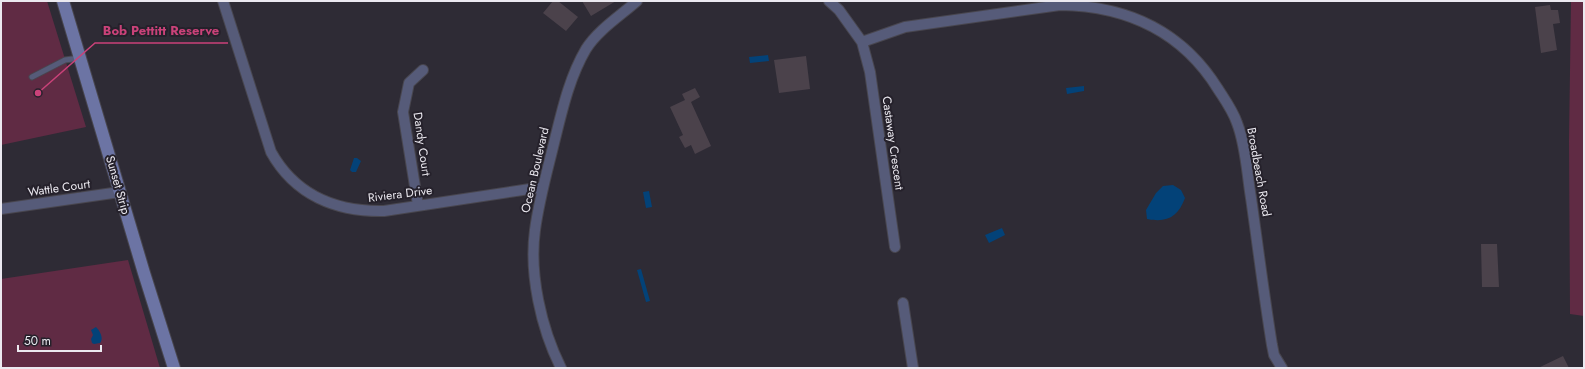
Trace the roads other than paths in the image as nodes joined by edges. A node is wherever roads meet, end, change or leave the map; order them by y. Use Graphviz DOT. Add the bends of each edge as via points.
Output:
graph roads {
  1 [pos="63,1"];
  2 [pos="223,1"];
  3 [pos="637,1"];
  4 [pos="829,1"];
  5 [pos="862,42"];
  6 [pos="81,57"];
  7 [pos="423,70"];
  8 [pos="32,77"];
  9 [pos="543,187"];
  10 [pos="120,192"];
  11 [pos="418,205"];
  12 [pos="1,209"];
  13 [pos="895,248"];
  14 [pos="903,303"];
  15 [pos="174,368"];
  16 [pos="561,368"];
  17 [pos="913,368"];
  18 [pos="1282,368"];
  1 -- 6 [label="street, Sunset Strip"];
  2 -- 11 [label="street, Riviera Drive" via="266,137 278,164 287,174 307,191 326,202 346,208 384,211"];
  3 -- 9 [label="street, Ocean Boulevard" via="593,39 579,62 567,92"];
  4 -- 5 [label="street"];
  5 -- 13 [label="street, Castaway Crescent" via="870,72"];
  5 -- 18 [label="street, Broadbeach Road" via="905,27 1060,5 1082,5 1126,14 1146,23 1184,48 1200,63 1213,81 1237,124 1246,164 1272,345"];
  6 -- 8 [label="lane" via="65,60"];
  6 -- 10 [label="street, Sunset Strip"];
  7 -- 11 [label="street, Dandy Court" via="409,83 403,112"];
  9 -- 11 [label="street, Riviera Drive"];
  9 -- 16 [label="street, Ocean Boulevard" via="535,230 535,275 549,343"];
  10 -- 12 [label="street, Wattle Court"];
  10 -- 15 [label="street, Sunset Strip"];
  14 -- 17 [label="street"];
}
